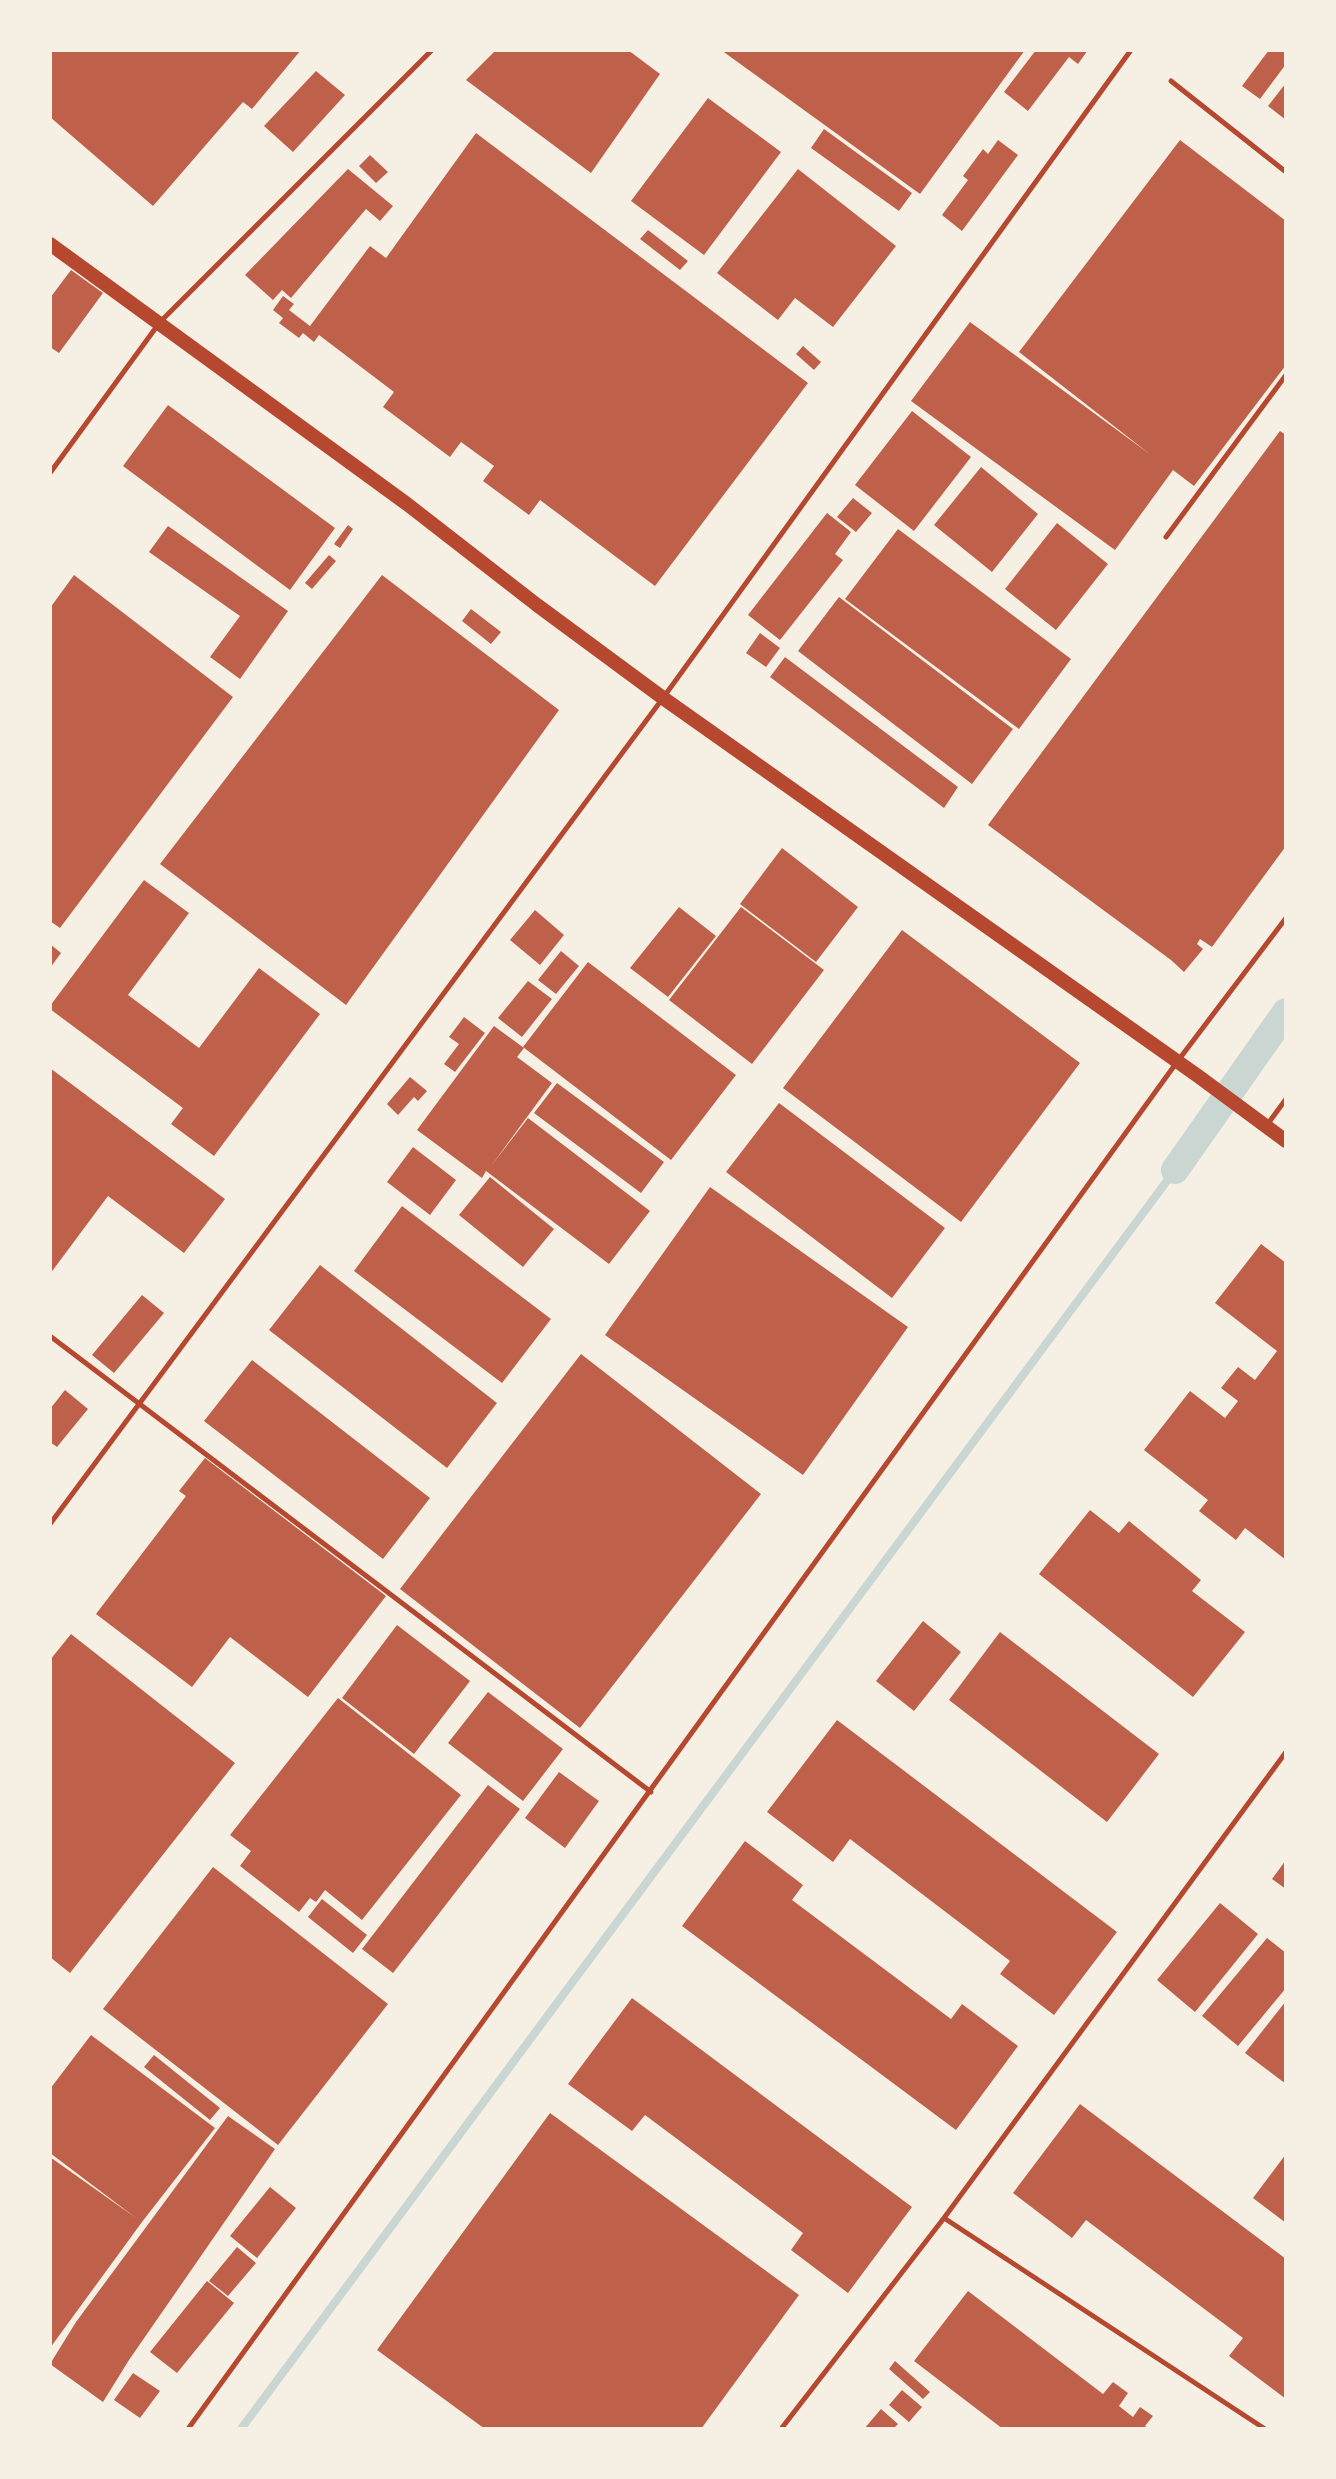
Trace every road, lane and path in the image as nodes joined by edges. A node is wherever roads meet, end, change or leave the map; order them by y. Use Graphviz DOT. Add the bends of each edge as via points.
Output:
graph roads {
  1 [pos="432,50"];
  2 [pos="1131,50"];
  3 [pos="1171,81"];
  4 [pos="1286,172"];
  5 [pos="50,244"];
  6 [pos="160,322"];
  7 [pos="1286,375"];
  8 [pos="50,473"];
  9 [pos="1166,537"];
  10 [pos="663,698"];
  11 [pos="1286,918"];
  12 [pos="1178,1062"];
  13 [pos="1286,1099"];
  14 [pos="1266,1126"];
  15 [pos="1286,1141"];
  16 [pos="50,1336"];
  17 [pos="138,1403"];
  18 [pos="50,1524"];
  19 [pos="1286,1752"];
  20 [pos="650,1792"];
  21 [pos="944,2218"];
  22 [pos="188,2429"];
  23 [pos="781,2429"];
  24 [pos="1265,2429"];
  1 -- 6 [label="lane"];
  2 -- 10 [label="lane"];
  3 -- 4 [label="lane"];
  5 -- 6 [label="street"];
  6 -- 8 [label="lane"];
  6 -- 10 [label="street"];
  7 -- 9 [label="lane"];
  10 -- 12 [label="street"];
  10 -- 17 [label="lane"];
  11 -- 12 [label="lane"];
  12 -- 14 [label="street"];
  12 -- 20 [label="lane"];
  13 -- 14 [label="lane"];
  14 -- 15 [label="street"];
  16 -- 17 [label="lane"];
  17 -- 18 [label="lane"];
  17 -- 20 [label="lane"];
  19 -- 21 [label="lane"];
  20 -- 22 [label="lane"];
  21 -- 23 [label="lane"];
  21 -- 24 [label="lane"];
}
